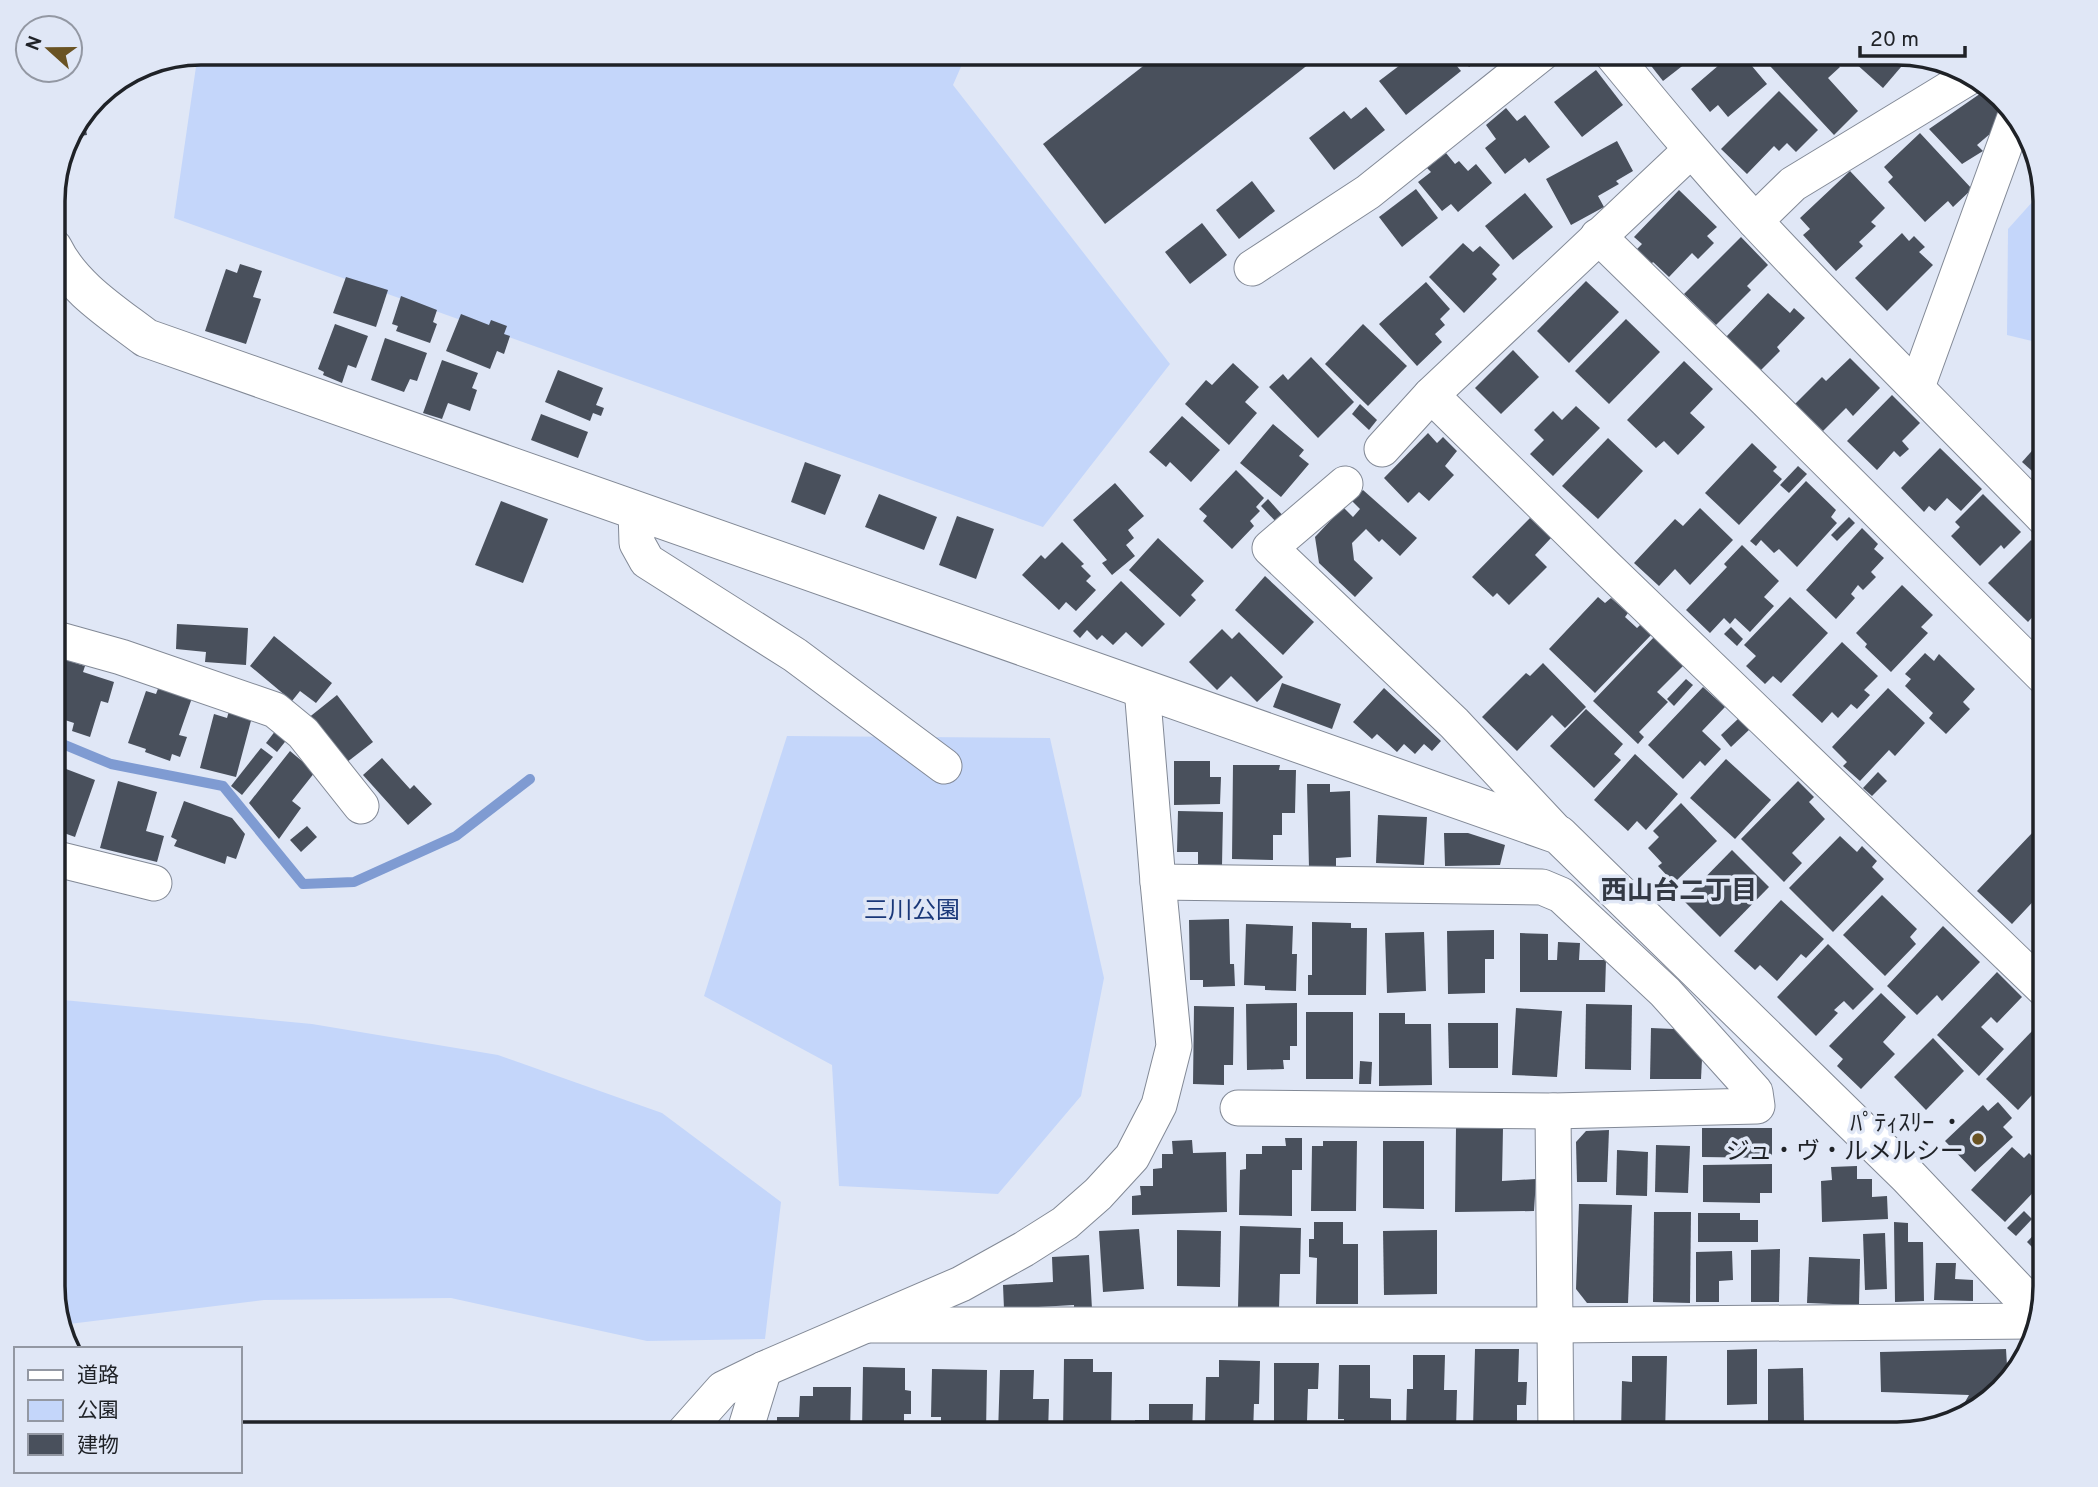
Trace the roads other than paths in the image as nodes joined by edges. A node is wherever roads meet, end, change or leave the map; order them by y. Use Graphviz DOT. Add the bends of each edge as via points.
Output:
graph roads {
  1 [pos="1526,65"];
  2 [pos="1622,65"];
  3 [pos="1961,81"];
  4 [pos="2011,127"];
  5 [pos="1691,150"];
  6 [pos="1755,221"];
  7 [pos="1598,236"];
  8 [pos="1252,268"];
  9 [pos="65,269"];
  10 [pos="1917,387"];
  11 [pos="1431,395"];
  12 [pos="1382,449"];
  13 [pos="1345,484"];
  14 [pos="2033,506"];
  15 [pos="636,511"];
  16 [pos="65,641"];
  17 [pos="2033,665"];
  18 [pos="1142,688"];
  19 [pos="944,766"];
  20 [pos="361,806"];
  21 [pos="1559,835"];
  22 [pos="65,861"];
  23 [pos="154,883"];
  24 [pos="1158,883"];
  25 [pos="2033,978"];
  26 [pos="1238,1108"];
  27 [pos="1553,1111"];
  28 [pos="2032,1306"];
  29 [pos="2029,1321"];
  30 [pos="868,1325"];
  31 [pos="1555,1325"];
  32 [pos="764,1369"];
  33 [pos="694,1422"];
  34 [pos="748,1422"];
  35 [pos="1556,1422"];
  1 -- 8 [label="street" via="1368,192"];
  2 -- 5 [label="street"];
  3 -- 6 [label="street" via="1793,184"];
  4 -- 10 [label="street"];
  5 -- 6 [label="street"];
  5 -- 7 [label="street"];
  6 -- 10 [label="street"];
  7 -- 11 [label="street"];
  7 -- 17 [label="street"];
  9 -- 15 [label="street" via="146,338"];
  10 -- 14 [label="street"];
  11 -- 12 [label="street"];
  11 -- 25 [label="street"];
  13 -- 21 [label="street" via="1270,548 1454,723"];
  15 -- 18 [label="street"];
  15 -- 19 [label="street" via="637,543 647,561 795,655"];
  16 -- 20 [label="street" via="275,710 303,733"];
  18 -- 21 [label="street"];
  18 -- 24 [label="street"];
  21 -- 28 [label="street" via="1908,1176"];
  22 -- 23 [label="street"];
  24 -- 27 [label="street" via="1542,887 1561,895 1665,992 1755,1092 1757,1106"];
  24 -- 30 [label="street" via="1174,1046 1159,1105 1132,1157 1098,1194 1045,1236 961,1284"];
  26 -- 27 [label="street"];
  27 -- 31 [label="street"];
  29 -- 31 [label="street"];
  30 -- 31 [label="street"];
  30 -- 32 [label="street"];
  31 -- 35 [label="street"];
  32 -- 33 [label="street" via="723,1389"];
  32 -- 34 [label="street"];
}
